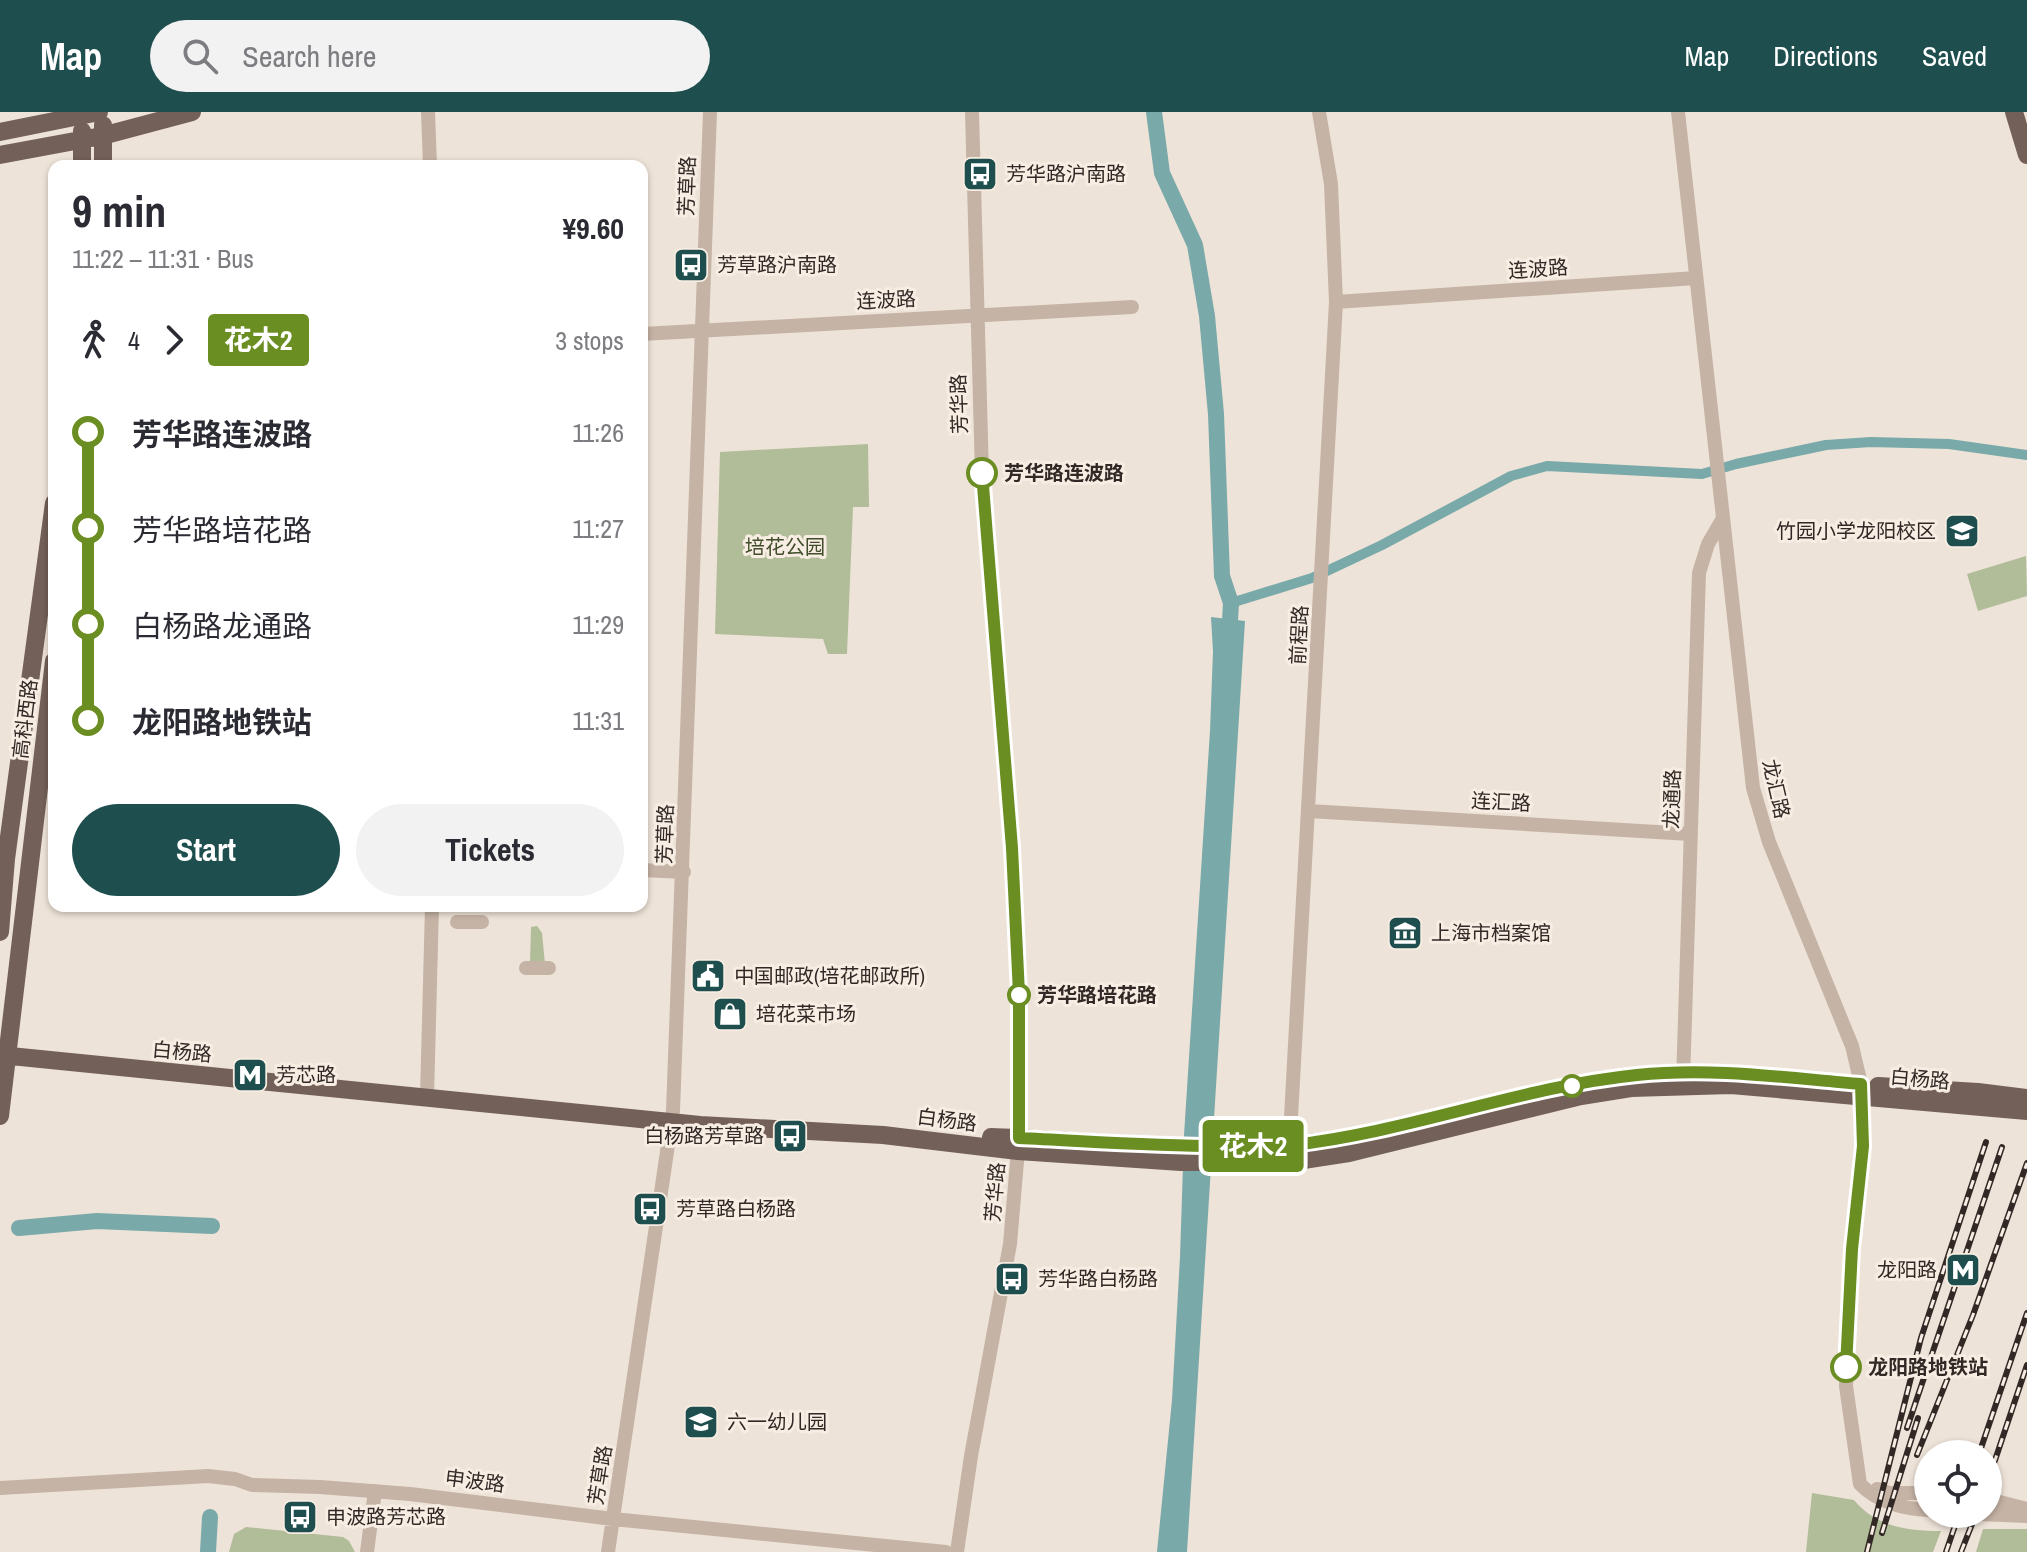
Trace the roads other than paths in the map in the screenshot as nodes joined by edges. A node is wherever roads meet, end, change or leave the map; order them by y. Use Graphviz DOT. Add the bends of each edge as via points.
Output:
graph roads {
  1 [pos="192,112"];
  2 [pos="428,112"];
  3 [pos="710,112"];
  4 [pos="972,112"];
  5 [pos="1319,112"];
  6 [pos="1678,112"];
  7 [pos="2014,112"];
  8 [pos="92,113"];
  9 [pos="0,132"];
  10 [pos="102,136"];
  11 [pos="82,140"];
  12 [pos="0,155"];
  13 [pos="2027,155"];
  14 [pos="82,160"];
  15 [pos="103,160"];
  16 [pos="430,160"];
  17 [pos="1696,278"];
  18 [pos="1336,302"];
  19 [pos="1132,307"];
  20 [pos="976,315"];
  21 [pos="700,331"];
  22 [pos="648,334"];
  23 [pos="1722,520"];
  24 [pos="48,548"];
  25 [pos="48,712"];
  26 [pos="1309,811"];
  27 [pos="1690,834"];
  28 [pos="648,870"];
  29 [pos="684,872"];
  30 [pos="432,912"];
  31 [pos="457,922"];
  32 [pos="482,922"];
  33 [pos="0,932"];
  34 [pos="526,968"];
  35 [pos="549,968"];
  36 [pos="3,1051"];
  37 [pos="1683,1078"];
  38 [pos="1862,1090"];
  39 [pos="427,1092"];
  40 [pos="2027,1098"];
  41 [pos="2027,1111"];
  42 [pos="0,1116"];
  43 [pos="672,1117"];
  44 [pos="1019,1144"];
  45 [pos="1289,1153"];
  46 [pos="1857,1460"];
  47 [pos="0,1488"];
  48 [pos="375,1491"];
  49 [pos="1914,1493"];
  50 [pos="2002,1503"];
  51 [pos="1914,1509"];
  52 [pos="2027,1509"];
  53 [pos="2002,1515"];
  54 [pos="2027,1516"];
  55 [pos="613,1519"];
  56 [pos="367,1552"];
  57 [pos="608,1552"];
  58 [pos="946,1552"];
  59 [pos="957,1552"];
  1 -- 10 [label="main road"];
  2 -- 16 [label="street"];
  3 -- 21 [label="street, 芳草路"];
  4 -- 20 [label="street, 芳华路"];
  5 -- 18 [label="street, 前程路" via="1331,184"];
  6 -- 17 [label="street, 龙汇路"];
  7 -- 13 [label="main road"];
  8 -- 9 [label="main road"];
  8 -- 10 [label="main road"];
  8 -- 11 [label="main road"];
  10 -- 11 [label="main road"];
  10 -- 15 [label="main road"];
  11 -- 12 [label="main road"];
  11 -- 14 [label="main road"];
  17 -- 18 [label="street, 连波路"];
  17 -- 23 [label="street, 龙汇路"];
  18 -- 26 [label="street, 前程路"];
  19 -- 20 [label="street, 连波路"];
  20 -- 21 [label="street, 连波路"];
  20 -- 44 [label="street, 芳华路" via="982,474 1015,887"];
  21 -- 22 [label="street, 连波路"];
  21 -- 29 [label="street, 芳草路"];
  23 -- 27 [label="street, 龙通路" via="1699,573"];
  23 -- 38 [label="street, 龙汇路" via="1756,803 1852,1046"];
  24 -- 33 [label="main road, 高科西路"];
  25 -- 36 [label="main road, 高科西路"];
  26 -- 27 [label="street, 连汇路"];
  26 -- 45 [label="street, 前程路"];
  27 -- 37 [label="street, 龙通路"];
  28 -- 29 [label="street"];
  29 -- 43 [label="street, 芳草路"];
  30 -- 39 [label="street"];
  31 -- 32 [label="street"];
  34 -- 35 [label="street"];
  36 -- 39 [label="main road, 白杨路"];
  36 -- 42 [label="main road, 高科西路"];
  37 -- 38 [label="main road, 白杨路"];
  37 -- 45 [label="main road, 白杨路" via="1581,1096 1397,1143"];
  38 -- 40 [label="main road, 白杨路"];
  38 -- 41 [label="main road, 白杨路"];
  38 -- 46 [label="street, 龙汇路" via="1863,1146 1846,1386"];
  39 -- 43 [label="main road, 白杨路"];
  43 -- 44 [label="main road, 白杨路"];
  43 -- 55 [label="street, 芳草路"];
  44 -- 45 [label="main road, 白杨路" via="1181,1154"];
  44 -- 59 [label="street, 芳华路" via="1010,1244"];
  46 -- 49 [label="street" via="1874,1487"];
  46 -- 51 [label="street, 龙汇路" via="1860,1484 1870,1495"];
  47 -- 48 [label="street, 申波路" via="199,1475 252,1485"];
  48 -- 55 [label="street, 申波路"];
  48 -- 56 [label="street"];
  50 -- 52 [label="street"];
  53 -- 54 [label="street"];
  55 -- 57 [label="street, 芳草路"];
  55 -- 58 [label="street, 申波路"];
}
